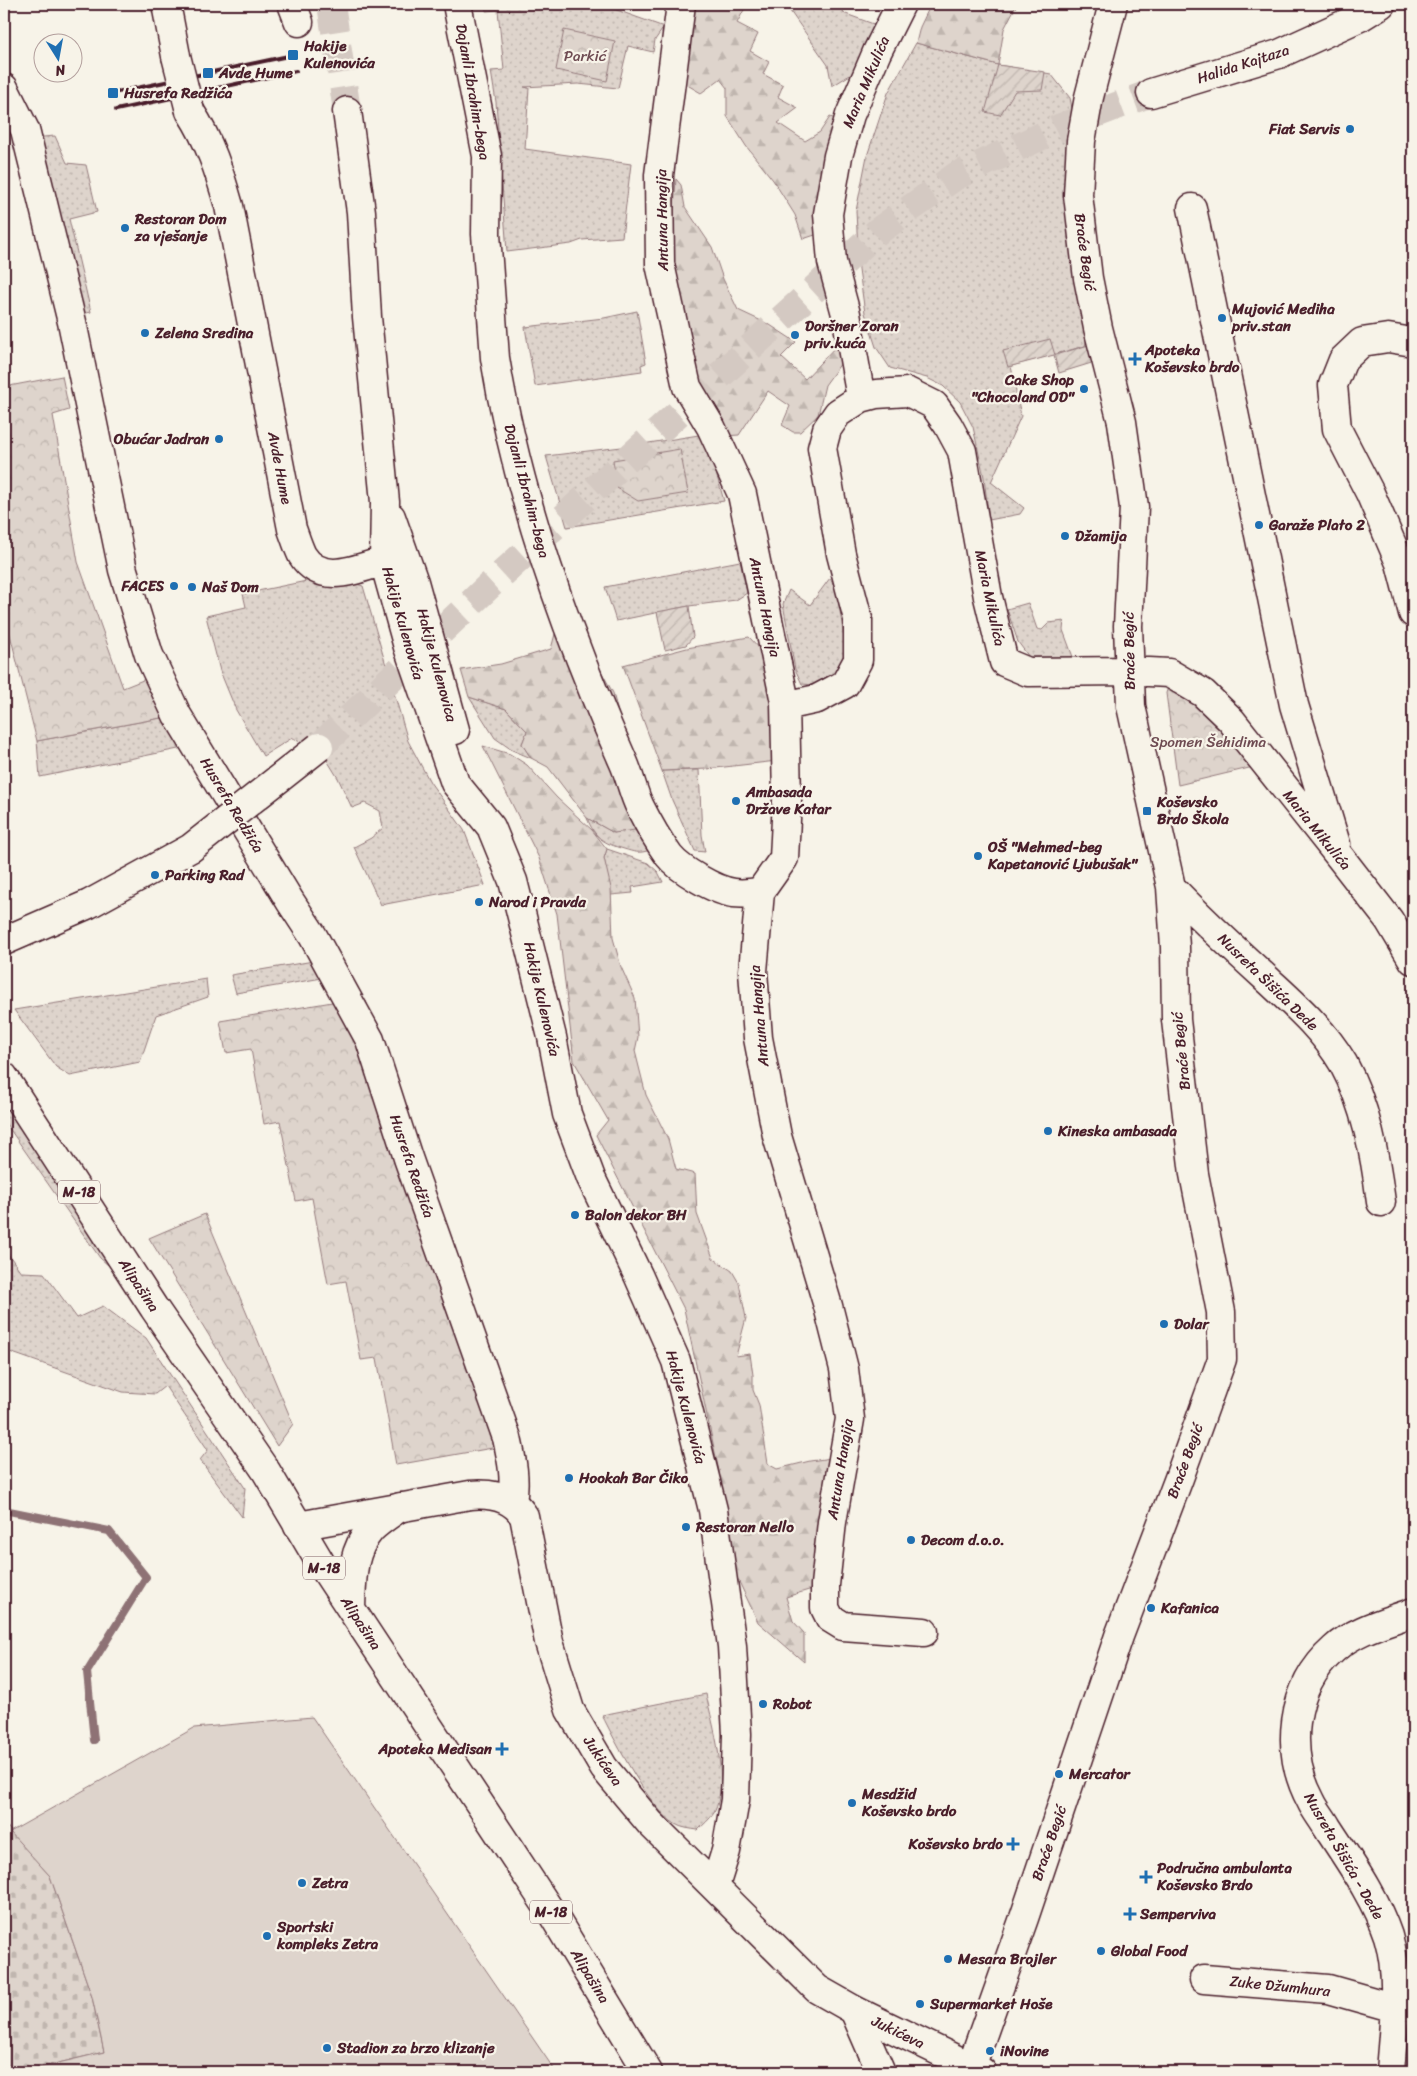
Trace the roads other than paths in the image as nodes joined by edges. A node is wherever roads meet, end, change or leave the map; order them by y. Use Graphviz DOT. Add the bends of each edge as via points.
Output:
graph roads {
  1 [pos="166,4"];
  2 [pos="457,4"];
  3 [pos="681,4"];
  4 [pos="901,4"];
  5 [pos="1113,4"];
  6 [pos="1369,8"];
  7 [pos="4,88"];
  8 [pos="1151,93"];
  9 [pos="347,111"];
  10 [pos="1192,208"];
  11 [pos="1413,342"];
  12 [pos="861,398"];
  13 [pos="386,502"];
  14 [pos="384,561"];
  15 [pos="1413,613"];
  16 [pos="1129,671"];
  17 [pos="785,702"];
  18 [pos="319,747"];
  19 [pos="491,827"];
  20 [pos="1340,857"];
  21 [pos="1171,887"];
  22 [pos="760,892"];
  23 [pos="4,941"];
  24 [pos="1413,958"];
  25 [pos="4,1077"];
  26 [pos="1381,1202"];
  27 [pos="512,1502"];
  28 [pos="400,1507"];
  29 [pos="298,1526"];
  30 [pos="351,1608"];
  31 [pos="1413,1612"];
  32 [pos="924,1632"];
  33 [pos="715,1886"];
  34 [pos="1204,1979"];
  35 [pos="1404,2007"];
  36 [pos="854,2010"];
  37 [pos="976,2070"];
  38 [pos="648,2072"];
  39 [pos="881,2072"];
  40 [pos="1390,2072"];
  1 -- 14 [label="street, Avde Hume, bridge" via="190,111 208,141 229,206 292,529 302,554 313,568 331,574"];
  2 -- 22 [label="street, Dajanli Ibrahim-bega" via="487,156 486,234 498,377 516,461 549,570 592,690 631,777 639,806 670,857 706,884 734,893"];
  3 -- 17 [label="street, Antuna Hangija" via="659,176 660,264 687,388 711,427 742,494"];
  4 -- 12 [label="street, Maria Mikulića" via="850,115 838,156 828,214 832,262 846,314"];
  5 -- 16 [label="street, Braće Begić" via="1088,97 1078,195 1088,278 1122,422 1134,507 1129,580"];
  6 -- 8 [label="street, Halida Kajtaza" via="1279,54"];
  7 -- 27 [label="street, Husrefa Redžića" via="25,130 72,322 114,528 149,655 177,715 313,936 370,1040 507,1438 514,1466"];
  9 -- 13 [label="street, Hakije Kulenovića" via="361,212"];
  10 -- 20 [label="street" via="1294,705"];
  11 -- 15 [label="street" via="1388,338 1362,342 1343,360 1333,385 1338,429 1400,563"];
  12 -- 16 [label="street, Maria Mikulića" via="908,392 934,406 948,425 962,451 988,597 1004,662 1028,672"];
  12 -- 17 [label="street, Maria Mikulića" via="838,413 827,429 822,448 841,554 858,618 858,660 844,684 817,699 794,704"];
  13 -- 14 [label="street, Hakije Kulenovića"];
  13 -- 19 [label="street, Hakije Kulenovica" via="414,582 455,731"];
  14 -- 19 [label="street, Hakije Kulenovića" via="408,647 455,783"];
  16 -- 20 [label="street, Maria Mikulića" via="1168,673 1203,693 1231,720"];
  16 -- 21 [label="street, Braće Begić" via="1131,706"];
  17 -- 22 [label="street, Antuna Hangija" via="787,800 784,858"];
  18 -- 23 [label="street, bridge" via="190,848 89,904"];
  19 -- 33 [label="street, Hakije Kulenovića" via="513,881 552,1038 567,1114 591,1178 676,1361 713,1510 732,1646 738,1734 735,1800 726,1851"];
  20 -- 24 [label="street, Maria Mikulića" via="1389,920"];
  21 -- 26 [label="street, Nusreta Šišića Dede" via="1314,1023 1342,1063 1358,1097 1377,1168"];
  21 -- 37 [label="street, Braće Begić" via="1176,1020 1194,1174 1221,1312 1222,1359 1119,1636"];
  22 -- 32 [label="street, Antuna Hangija" via="753,971 758,1038 777,1136 844,1369 850,1419 832,1522 825,1608 830,1618 844,1626"];
  25 -- 29 [label="street, Alipašina / M-18" via="154,1308 266,1471"];
  27 -- 28 [label="street" via="485,1494"];
  27 -- 33 [label="street, Jukićeva" via="524,1516 528,1528 549,1642 570,1710 604,1768 650,1823"];
  28 -- 29 [label="street"];
  28 -- 30 [label="street" via="371,1529 359,1548 352,1570"];
  29 -- 30 [label="street, Alipašina / M-18"];
  30 -- 38 [label="street, Alipašina / M-18" via="552,1914"];
  31 -- 35 [label="street, Nusreta Šišića - Dede" via="1359,1632 1335,1648 1321,1663 1309,1678 1300,1701 1294,1746 1310,1801 1376,1907 1388,1938 1394,1975"];
  33 -- 36 [label="street, Jukićeva" via="817,1989"];
  34 -- 35 [label="street, Zuke Džumhura" via="1328,1989"];
  35 -- 40 [label="street, Nusreta Šišića - Dede"];
  36 -- 37 [label="street, Jukićeva"];
  36 -- 39 [label="street"];
}
